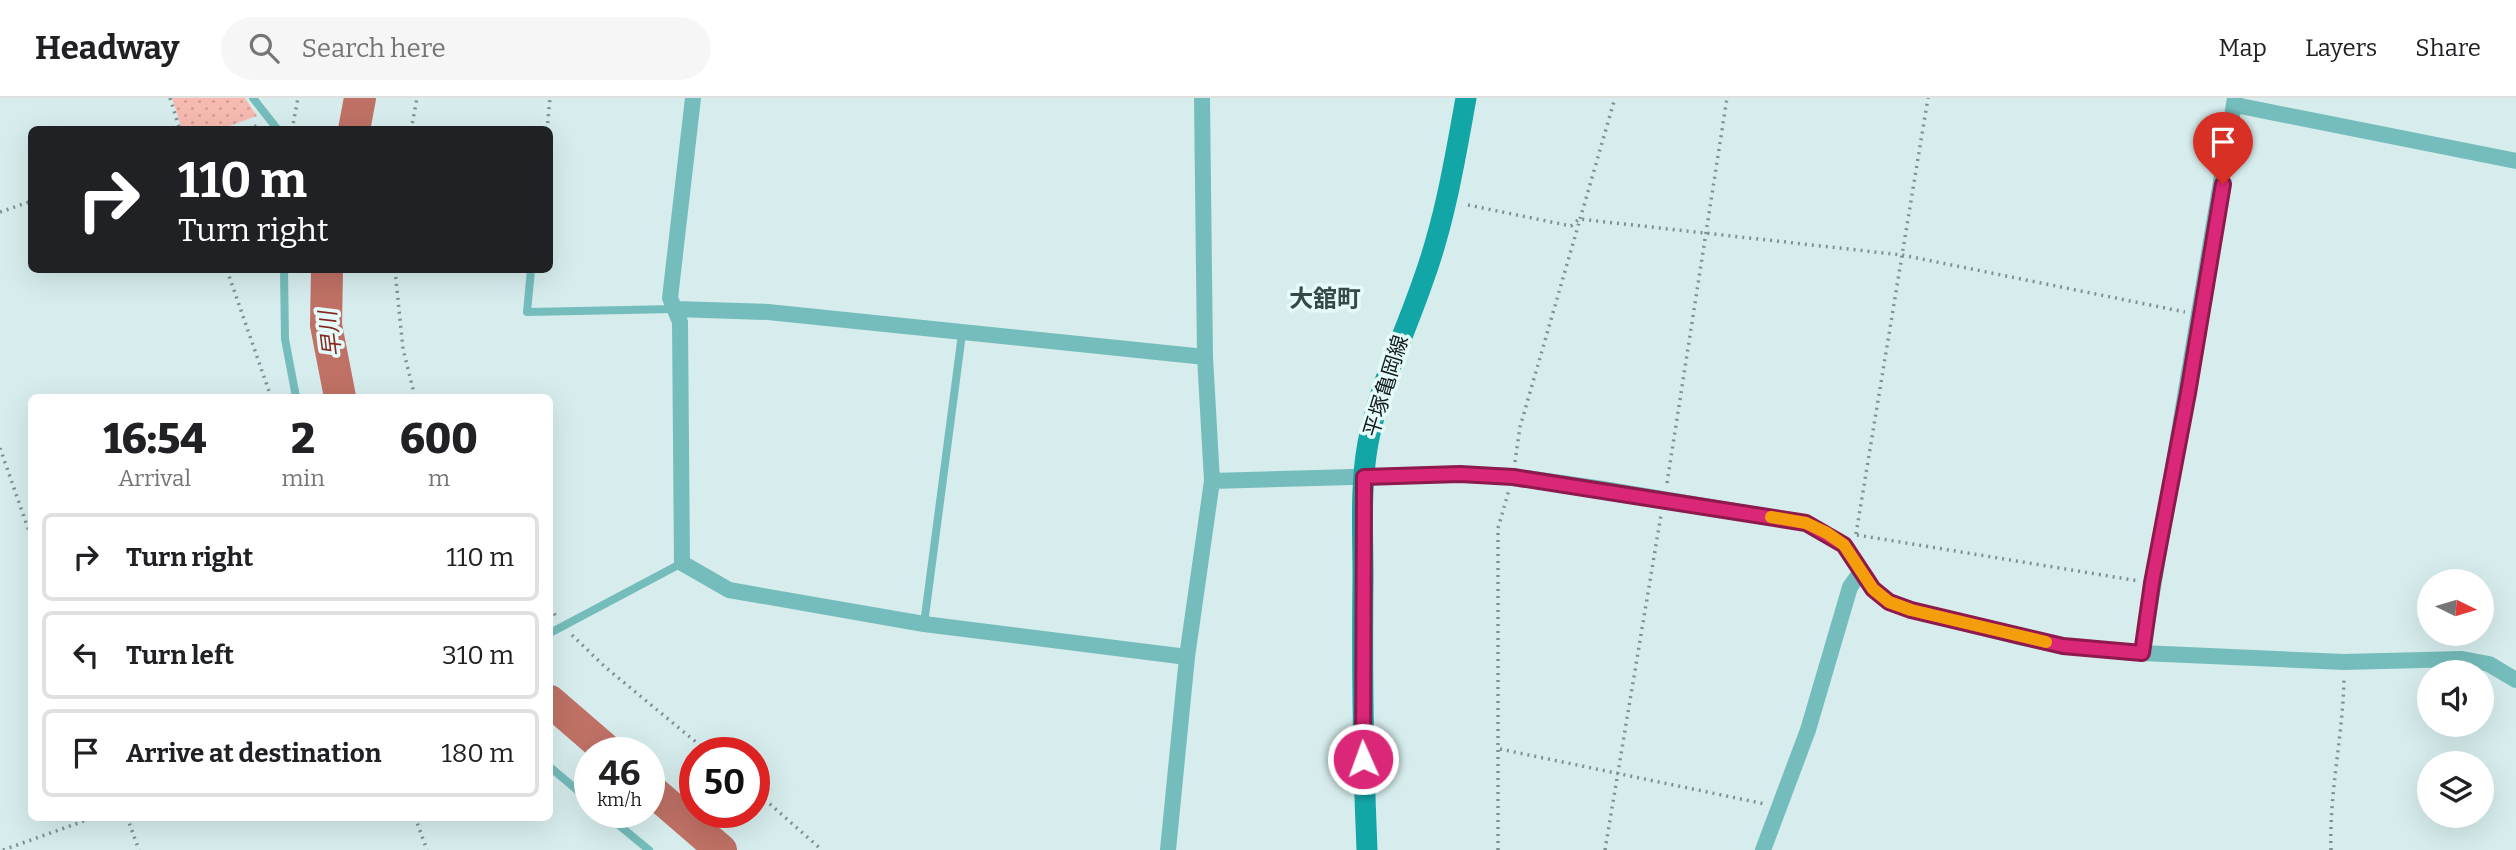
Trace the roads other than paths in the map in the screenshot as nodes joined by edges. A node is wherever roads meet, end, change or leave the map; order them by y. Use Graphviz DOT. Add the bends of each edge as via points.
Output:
graph roads {
  1 [pos="253,98"];
  2 [pos="693,98"];
  3 [pos="1202,98"];
  4 [pos="1466,98"];
  5 [pos="2235,102"];
  6 [pos="275,126"];
  7 [pos="2516,161"];
  8 [pos="284,273"];
  9 [pos="531,273"];
  10 [pos="675,309"];
  11 [pos="962,334"];
  12 [pos="1205,357"];
  13 [pos="295,394"];
  14 [pos="1364,477"];
  15 [pos="1212,481"];
  16 [pos="682,563"];
  17 [pos="1860,573"];
  18 [pos="924,624"];
  19 [pos="556,629"];
  20 [pos="2142,653"];
  21 [pos="1187,657"];
  22 [pos="2516,680"];
  23 [pos="553,770"];
  24 [pos="574,787"];
  25 [pos="622,828"];
  26 [pos="649,850"];
  27 [pos="1168,850"];
  28 [pos="1367,850"];
  29 [pos="1763,850"];
  1 -- 6 [label="lane"];
  2 -- 10 [label="street" via="670,298"];
  3 -- 12 [label="street"];
  4 -- 14 [label="main road, 平塚亀岡線" via="1439,230 1382,386"];
  5 -- 7 [label="street"];
  5 -- 20 [label="street"];
  8 -- 13 [label="lane" via="285,339"];
  9 -- 10 [label="lane" via="527,312"];
  10 -- 11 [label="street" via="768,312"];
  10 -- 16 [label="street" via="680,322"];
  11 -- 12 [label="street"];
  11 -- 18 [label="lane"];
  12 -- 15 [label="street"];
  14 -- 15 [label="street"];
  14 -- 17 [label="street" via="1513,477 1806,523 1850,540"];
  14 -- 28 [label="main road, 平塚亀岡線" via="1362,723"];
  15 -- 21 [label="street"];
  16 -- 18 [label="street" via="729,590"];
  16 -- 19 [label="lane"];
  17 -- 20 [label="street" via="1889,602 1911,610 2063,646"];
  17 -- 29 [label="street" via="1850,587 1808,730"];
  18 -- 21 [label="street"];
  20 -- 22 [label="street" via="2344,662 2462,659 2489,664"];
  21 -- 27 [label="street"];
  23 -- 24 [label="lane"];
  25 -- 26 [label="lane"];
}
